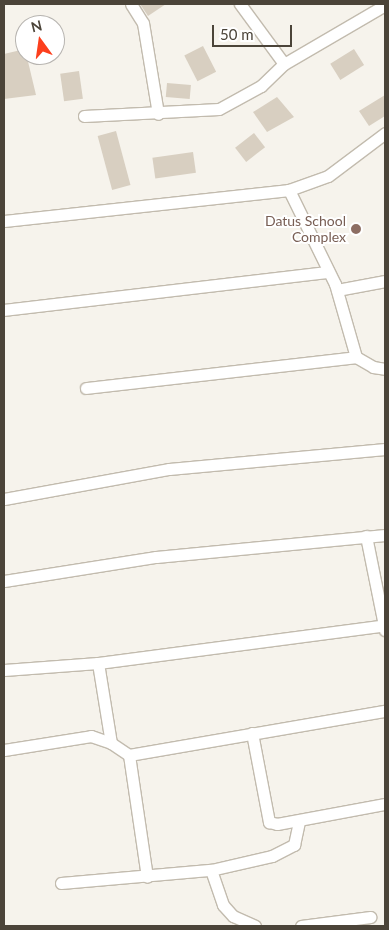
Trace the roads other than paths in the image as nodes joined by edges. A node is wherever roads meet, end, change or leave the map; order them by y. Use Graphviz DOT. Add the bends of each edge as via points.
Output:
graph roads {
  1 [pos="131,4"];
  2 [pos="240,4"];
  3 [pos="385,5"];
  4 [pos="284,64"];
  5 [pos="158,114"];
  6 [pos="84,116"];
  7 [pos="385,133"];
  8 [pos="289,190"];
  9 [pos="4,221"];
  10 [pos="328,272"];
  11 [pos="385,281"];
  12 [pos="337,290"];
  13 [pos="4,310"];
  14 [pos="356,357"];
  15 [pos="385,369"];
  16 [pos="86,388"];
  17 [pos="385,449"];
  18 [pos="4,499"];
  19 [pos="385,535"];
  20 [pos="366,536"];
  21 [pos="4,581"];
  22 [pos="385,627"];
  23 [pos="98,663"];
  24 [pos="4,670"];
  25 [pos="385,711"];
  26 [pos="252,733"];
  27 [pos="111,743"];
  28 [pos="4,750"];
  29 [pos="129,755"];
  30 [pos="385,804"];
  31 [pos="299,821"];
  32 [pos="211,870"];
  33 [pos="146,877"];
  34 [pos="61,882"];
  35 [pos="370,917"];
  36 [pos="255,926"];
  37 [pos="300,926"];
  1 -- 5 [label="street" via="143,23"];
  2 -- 4 [label="street"];
  3 -- 4 [label="street"];
  4 -- 5 [label="street" via="262,86 220,109"];
  5 -- 6 [label="street"];
  7 -- 8 [label="street" via="328,176"];
  8 -- 9 [label="street"];
  8 -- 10 [label="street"];
  10 -- 12 [label="street"];
  10 -- 13 [label="street"];
  11 -- 12 [label="street"];
  12 -- 14 [label="street"];
  14 -- 15 [label="street" via="373,367"];
  14 -- 16 [label="street"];
  17 -- 18 [label="street" via="169,469"];
  19 -- 20 [label="street"];
  20 -- 21 [label="street" via="156,557"];
  20 -- 22 [label="street"];
  22 -- 23 [label="street"];
  23 -- 24 [label="street"];
  23 -- 27 [label="street"];
  25 -- 26 [label="street"];
  26 -- 29 [label="street"];
  26 -- 31 [label="street" via="270,822"];
  27 -- 28 [label="street" via="91,736"];
  27 -- 29 [label="street"];
  29 -- 33 [label="street"];
  30 -- 31 [label="street"];
  31 -- 32 [label="street" via="294,845 272,856"];
  32 -- 33 [label="street"];
  32 -- 36 [label="street" via="223,905 233,916"];
  33 -- 34 [label="street"];
  35 -- 37 [label="street"];
}
